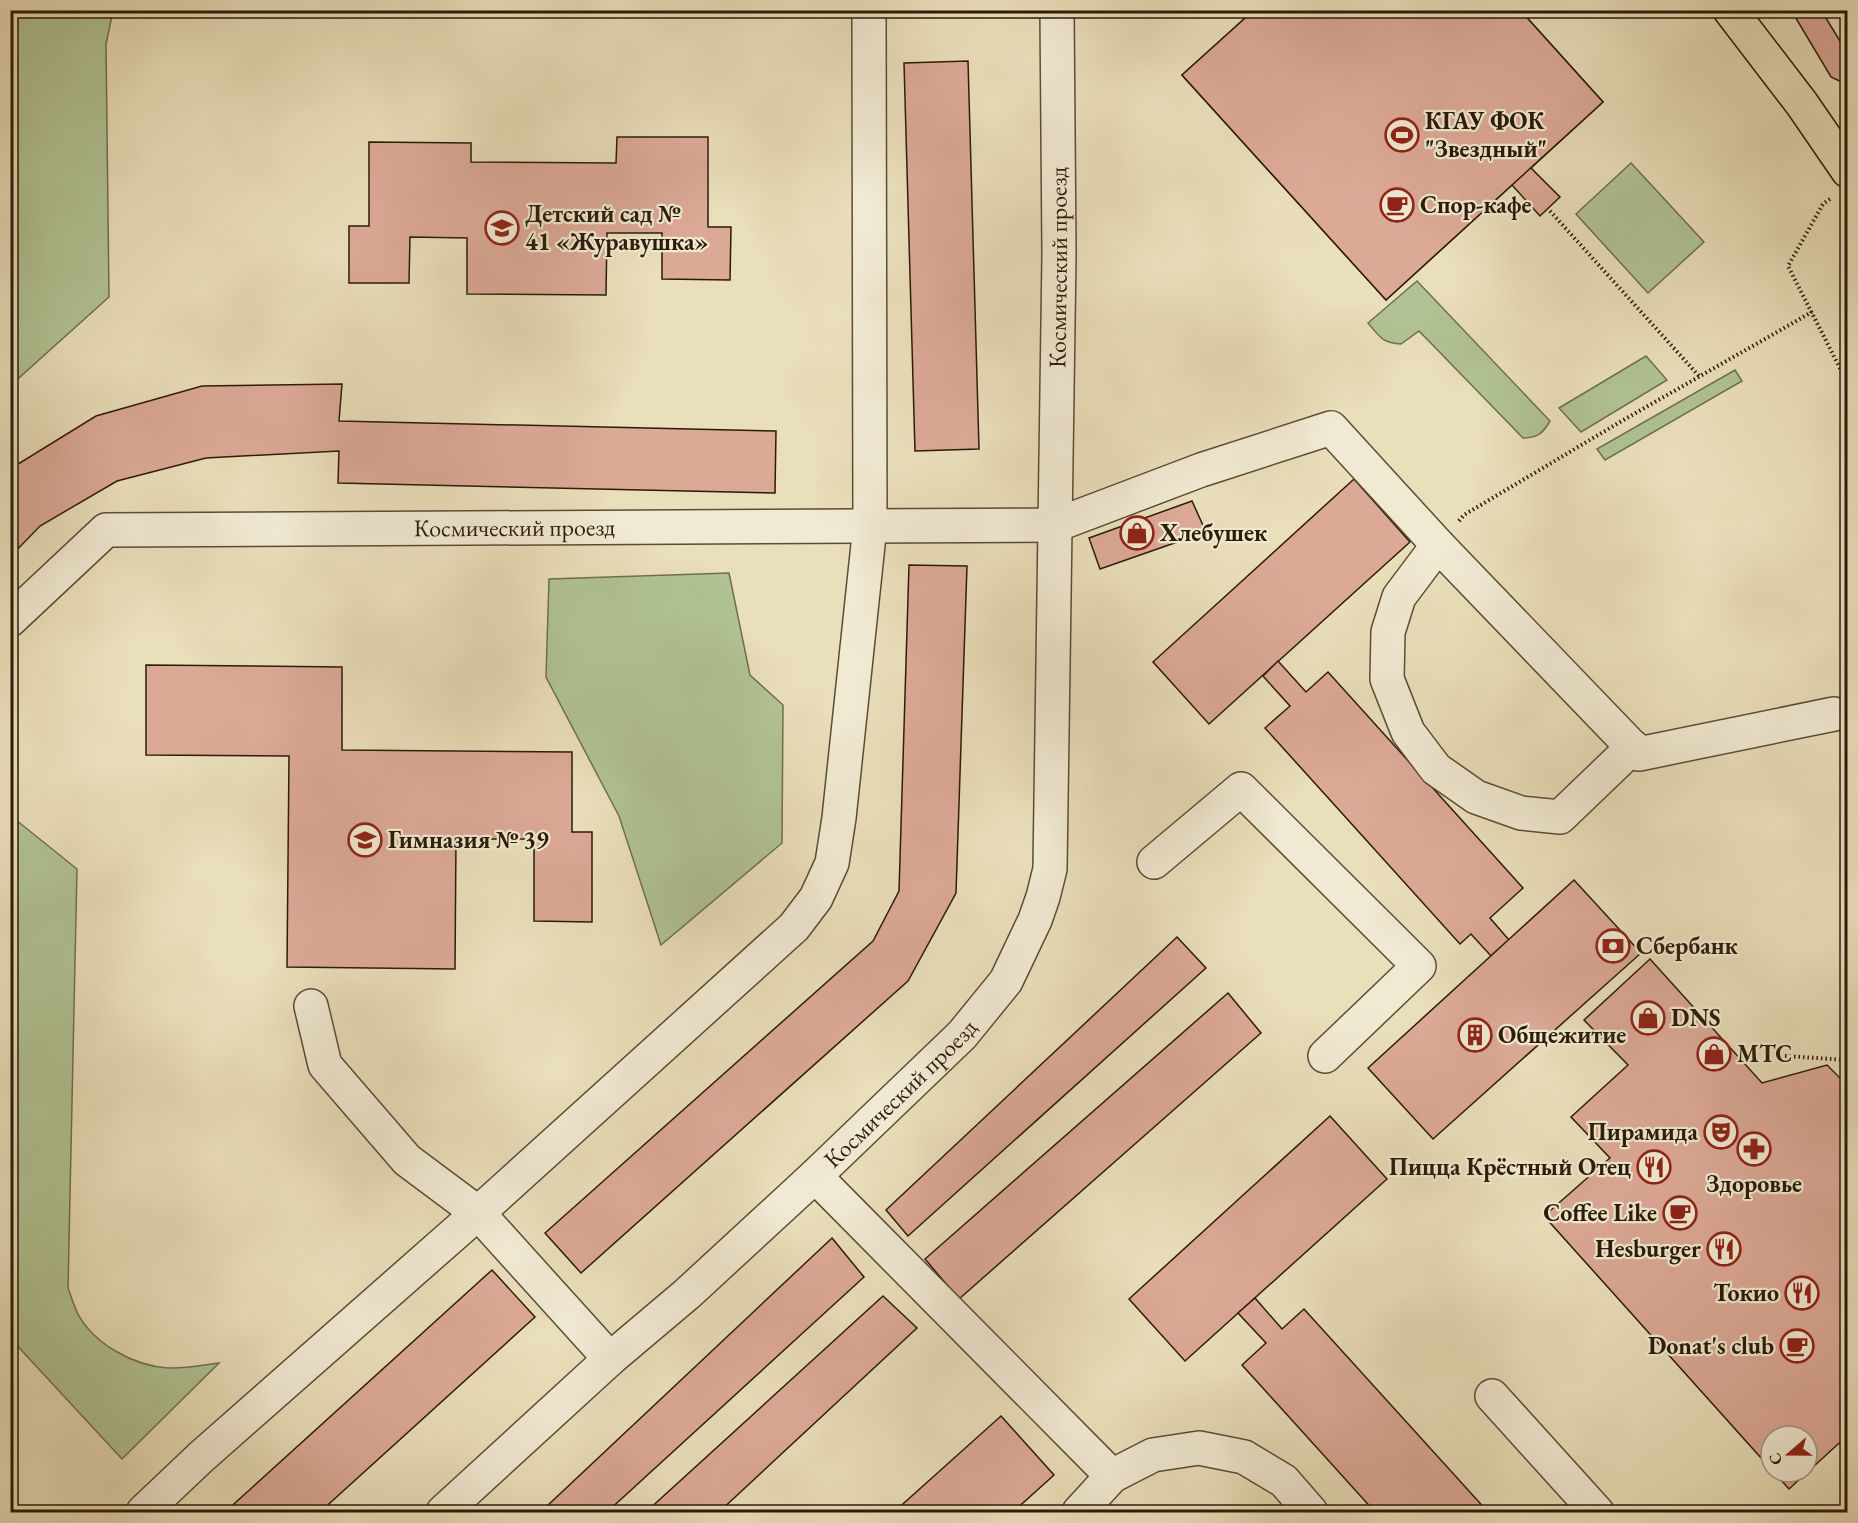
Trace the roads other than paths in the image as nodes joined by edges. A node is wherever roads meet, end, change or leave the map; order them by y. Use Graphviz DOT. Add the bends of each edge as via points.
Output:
graph roads {
  1 [pos="869,10"];
  2 [pos="1056,10"];
  3 [pos="1730,10"];
  4 [pos="1848,171"];
  5 [pos="1056,525"];
  6 [pos="870,526"];
  7 [pos="1438,545"];
  8 [pos="10,620"];
  9 [pos="1834,714"];
  10 [pos="1633,747"];
  11 [pos="1154,862"];
  12 [pos="311,1006"];
  13 [pos="1325,1056"];
  14 [pos="815,1176"];
  15 [pos="478,1213"];
  16 [pos="610,1359"];
  17 [pos="1492,1396"];
  18 [pos="1112,1476"];
  19 [pos="454,1509"];
  20 [pos="142,1512"];
  21 [pos="1079,1512"];
  22 [pos="1311,1512"];
  23 [pos="1598,1512"];
  1 -- 6 [label="street"];
  2 -- 5 [label="street, Космический проезд"];
  3 -- 4 [label="main road"];
  5 -- 6 [label="street, Космический проезд"];
  5 -- 7 [label="street" via="1201,470 1331,429"];
  5 -- 14 [label="street, Космический проезд" via="1050,869 1038,912 1006,981 962,1035"];
  6 -- 8 [label="street, Космический проезд" via="106,530"];
  6 -- 15 [label="street" via="839,818 831,863 816,898 794,927"];
  7 -- 10 [label="street"];
  7 -- 10 [label="street" via="1399,597 1388,632 1388,679 1408,732 1436,769 1476,797 1521,813 1560,817"];
  9 -- 10 [label="street" via="1639,754"];
  11 -- 13 [label="street" via="1241,789 1419,966"];
  12 -- 15 [label="street" via="325,1065 407,1160"];
  14 -- 16 [label="street, Космический проезд"];
  14 -- 18 [label="street"];
  15 -- 16 [label="street"];
  15 -- 20 [label="street"];
  16 -- 19 [label="street, Космический проезд"];
  17 -- 23 [label="street"];
  18 -- 21 [label="street"];
  18 -- 22 [label="street" via="1153,1455 1198,1448 1244,1457 1284,1481"];
}
